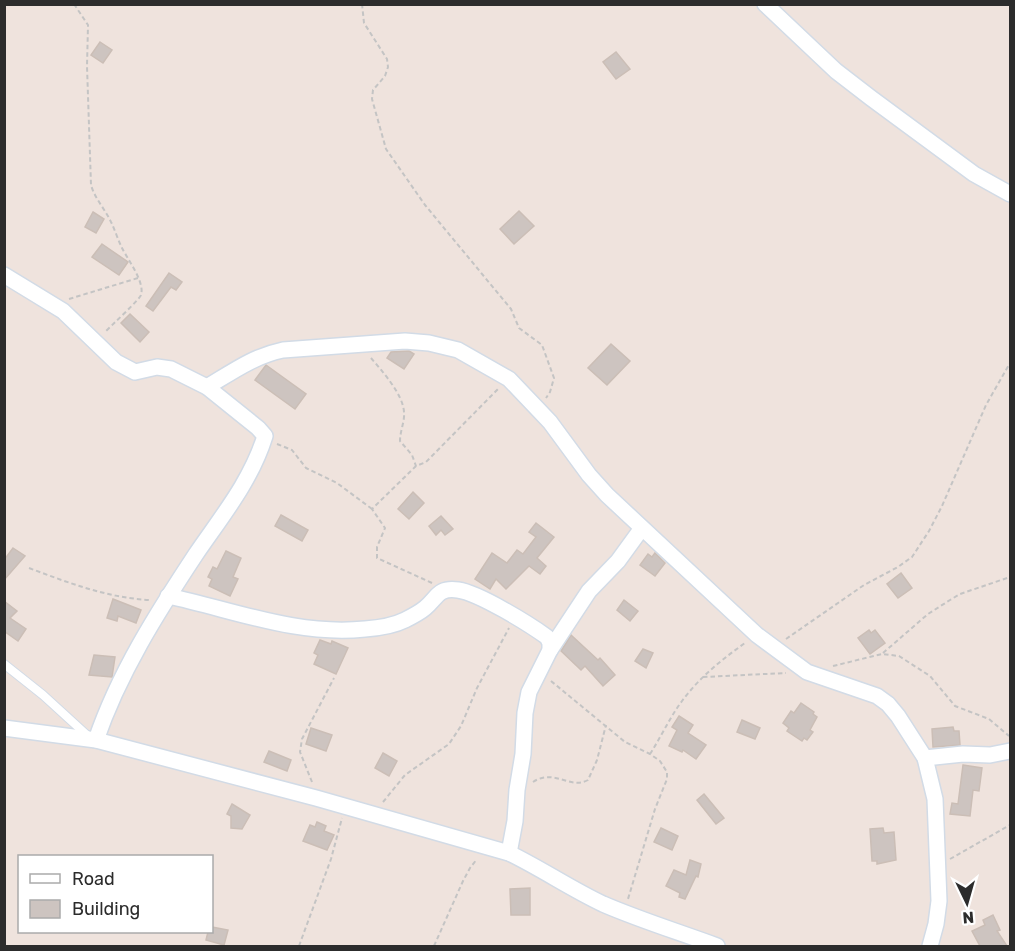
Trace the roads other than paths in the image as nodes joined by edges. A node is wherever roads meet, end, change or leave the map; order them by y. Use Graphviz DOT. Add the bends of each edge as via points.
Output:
graph roads {
  1 [pos="765,4"];
  2 [pos="1011,194"];
  3 [pos="4,275"];
  4 [pos="207,387"];
  5 [pos="642,528"];
  6 [pos="167,599"];
  7 [pos="549,650"];
  8 [pos="4,664"];
  9 [pos="4,728"];
  10 [pos="93,739"];
  11 [pos="1011,751"];
  12 [pos="925,758"];
  13 [pos="509,854"];
  14 [pos="717,946"];
  15 [pos="930,946"];
  1 -- 2 [label="street" via="836,71 974,174"];
  3 -- 4 [label="street" via="63,311 116,362 130,370 164,367"];
  4 -- 5 [label="street" via="245,363 283,350 405,341 458,350 509,380 538,408 589,475"];
  4 -- 6 [label="street" via="265,436 244,485"];
  5 -- 7 [label="street" via="589,591"];
  5 -- 12 [label="street" via="773,648 807,672 877,696 888,704"];
  6 -- 7 [label="street" via="230,610 286,626 364,630 403,621 425,608 440,592 456,590 468,592 547,637"];
  6 -- 10 [label="street" via="127,666"];
  7 -- 13 [label="street" via="525,713 516,821"];
  8 -- 10 [label="lane"];
  9 -- 10 [label="street"];
  10 -- 13 [label="street"];
  11 -- 12 [label="street"];
  12 -- 15 [label="street" via="935,799 939,901"];
  13 -- 14 [label="street" via="624,912"];
}
